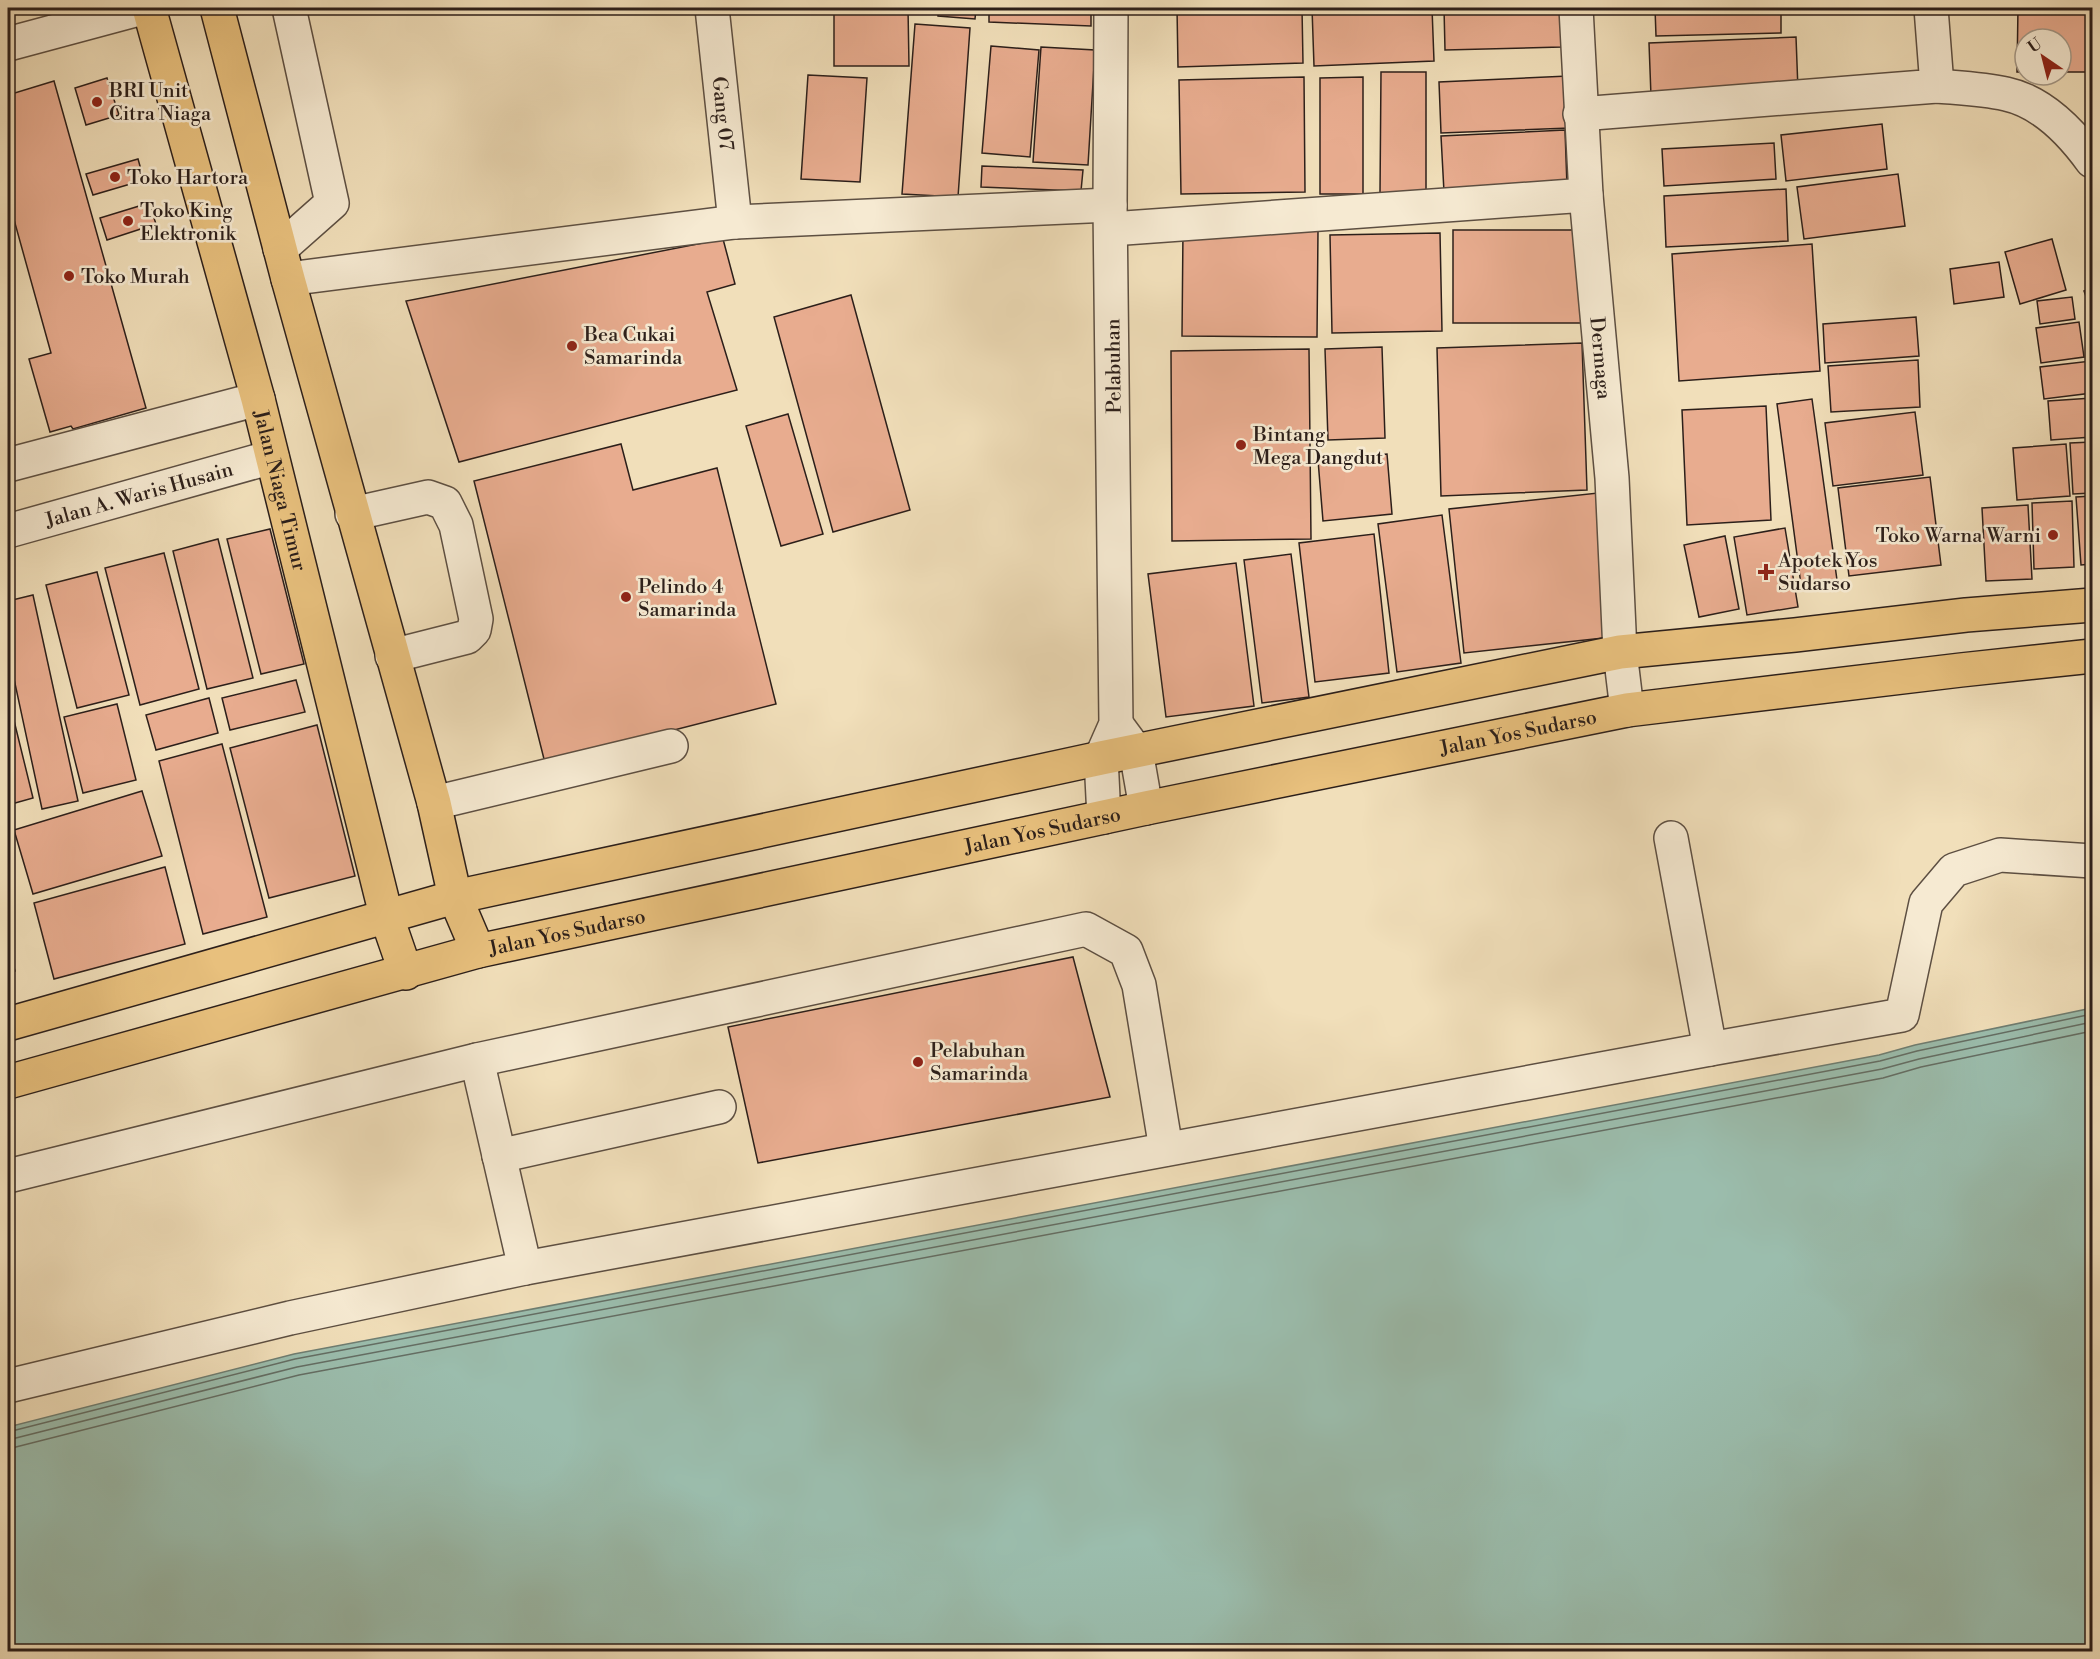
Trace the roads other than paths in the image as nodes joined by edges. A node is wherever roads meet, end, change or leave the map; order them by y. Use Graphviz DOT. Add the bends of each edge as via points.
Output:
graph roads {
  1 [pos="142,8"];
  2 [pos="149,8"];
  3 [pos="218,8"];
  4 [pos="289,8"];
  5 [pos="712,8"];
  6 [pos="1111,8"];
  7 [pos="1576,8"];
  8 [pos="1931,8"];
  9 [pos="8,44"];
  10 [pos="1937,86"];
  11 [pos="1580,114"];
  12 [pos="2092,161"];
  13 [pos="1586,195"];
  14 [pos="1111,217"];
  15 [pos="735,222"];
  16 [pos="284,264"];
  17 [pos="258,399"];
  18 [pos="272,457"];
  19 [pos="8,464"];
  20 [pos="352,514"];
  21 [pos="8,531"];
  22 [pos="2092,605"];
  23 [pos="1620,652"];
  24 [pos="392,656"];
  25 [pos="2092,656"];
  26 [pos="1626,710"];
  27 [pos="1116,724"];
  28 [pos="671,746"];
  29 [pos="1136,751"];
  30 [pos="1101,758"];
  31 [pos="434,803"];
  32 [pos="1146,808"];
  33 [pos="1104,817"];
  34 [pos="1671,838"];
  35 [pos="2092,861"];
  36 [pos="454,897"];
  37 [pos="386,915"];
  38 [pos="478,951"];
  39 [pos="406,973"];
  40 [pos="8,1024"];
  41 [pos="1710,1049"];
  42 [pos="477,1059"];
  43 [pos="8,1083"];
  44 [pos="719,1107"];
  45 [pos="1166,1149"];
  46 [pos="500,1156"];
  47 [pos="8,1176"];
  48 [pos="525,1268"];
  49 [pos="8,1386"];
  1 -- 9 [label="street"];
  2 -- 17 [label="main road, Jalan Niaga Timur"];
  3 -- 16 [label="main road"];
  4 -- 16 [label="street" via="332,203"];
  5 -- 15 [label="street, Gang 07"];
  6 -- 14 [label="street, Pelabuhan"];
  7 -- 11 [label="street, Dermaga"];
  8 -- 10 [label="street"];
  10 -- 11 [label="street"];
  10 -- 12 [label="street" via="2008,94 2025,101 2059,122"];
  11 -- 13 [label="street, Dermaga"];
  13 -- 14 [label="street"];
  13 -- 23 [label="street, Dermaga" via="1612,478"];
  14 -- 15 [label="street"];
  14 -- 27 [label="street, Pelabuhan"];
  15 -- 16 [label="street"];
  16 -- 20 [label="main road"];
  17 -- 18 [label="main road, Jalan Niaga Timur"];
  17 -- 19 [label="street"];
  18 -- 21 [label="street, Jalan A. Waris Husain"];
  18 -- 37 [label="main road, Jalan Niaga Timur"];
  20 -- 24 [label="main road"];
  20 -- 24 [label="street" via="428,497 444,503 456,525 476,619 474,630 466,637"];
  22 -- 23 [label="main road"];
  23 -- 26 [label="street, Dermaga"];
  23 -- 29 [label="main road"];
  24 -- 31 [label="main road"];
  25 -- 26 [label="main road, Jalan Yos Sudarso"];
  26 -- 32 [label="main road, Jalan Yos Sudarso"];
  27 -- 29 [label="street"];
  27 -- 30 [label="street, Pelabuhan"];
  28 -- 31 [label="street"];
  29 -- 30 [label="main road"];
  29 -- 32 [label="street"];
  30 -- 33 [label="street, Pelabuhan"];
  30 -- 36 [label="main road"];
  31 -- 36 [label="main road"];
  32 -- 33 [label="main road, Jalan Yos Sudarso"];
  33 -- 38 [label="main road, Jalan Yos Sudarso"];
  34 -- 41 [label="street"];
  35 -- 41 [label="street" via="2000,855 1954,870 1926,903 1902,1015"];
  36 -- 37 [label="main road"];
  36 -- 38 [label="main road"];
  37 -- 39 [label="main road, Jalan Niaga Timur"];
  37 -- 40 [label="main road"];
  38 -- 39 [label="main road, Jalan Yos Sudarso"];
  39 -- 43 [label="main road, Jalan Yos Sudarso"];
  41 -- 45 [label="street"];
  42 -- 45 [label="street" via="1086,929 1126,951 1139,985"];
  42 -- 46 [label="street"];
  42 -- 47 [label="street"];
  44 -- 46 [label="street"];
  45 -- 48 [label="street"];
  46 -- 48 [label="street"];
  48 -- 49 [label="street" via="290,1318"];
}
